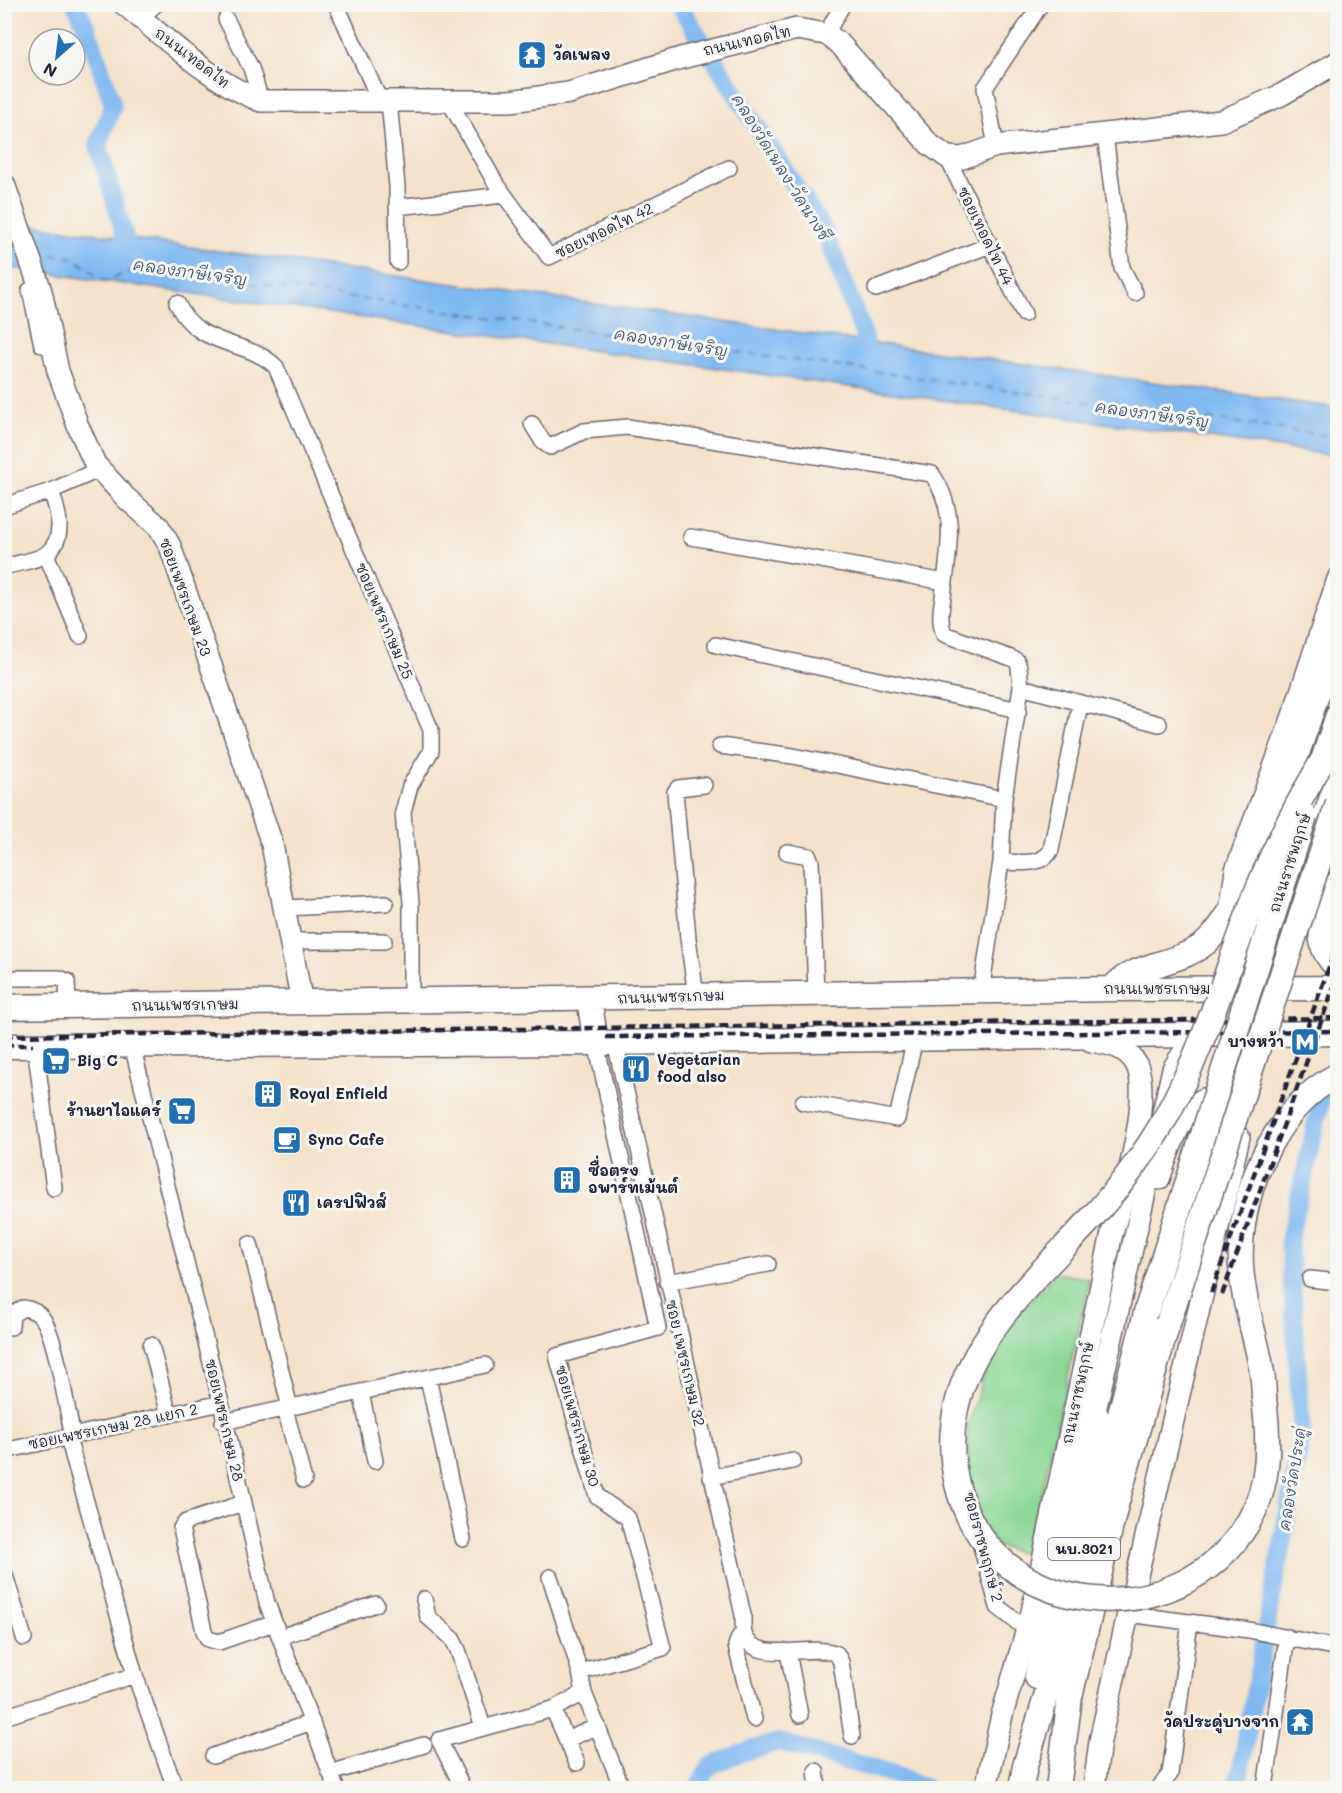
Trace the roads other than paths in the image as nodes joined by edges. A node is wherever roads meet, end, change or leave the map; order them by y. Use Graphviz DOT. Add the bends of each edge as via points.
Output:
graph roads {
  1 [pos="336,4"];
  2 [pos="843,4"];
  3 [pos="1041,4"];
  4 [pos="140,9"];
  5 [pos="226,18"];
  6 [pos="826,34"];
  7 [pos="1338,62"];
  8 [pos="261,101"];
  9 [pos="385,101"];
  10 [pos="449,101"];
  11 [pos="1105,135"];
  12 [pos="996,146"];
  13 [pos="947,157"];
  14 [pos="729,168"];
  15 [pos="4,184"];
  16 [pos="504,195"];
  17 [pos="397,207"];
  18 [pos="990,245"];
  19 [pos="398,262"];
  20 [pos="876,289"];
  21 [pos="1136,293"];
  22 [pos="177,303"];
  23 [pos="1024,314"];
  24 [pos="532,424"];
  25 [pos="94,464"];
  26 [pos="51,491"];
  27 [pos="4,506"];
  28 [pos="691,537"];
  29 [pos="46,554"];
  30 [pos="4,567"];
  31 [pos="1338,579"];
  32 [pos="945,582"];
  33 [pos="1338,632"];
  34 [pos="80,636"];
  35 [pos="716,645"];
  36 [pos="1021,687"];
  37 [pos="1080,704"];
  38 [pos="1019,711"];
  39 [pos="1338,715"];
  40 [pos="1159,724"];
  41 [pos="720,746"];
  42 [pos="1330,768"];
  43 [pos="704,785"];
  44 [pos="1004,799"];
  45 [pos="1338,803"];
  46 [pos="787,852"];
  47 [pos="1001,862"];
  48 [pos="1338,883"];
  49 [pos="1243,886"];
  50 [pos="1300,897"];
  51 [pos="387,903"];
  52 [pos="286,908"];
  53 [pos="1230,912"];
  54 [pos="290,941"];
  55 [pos="384,941"];
  56 [pos="1321,945"];
  57 [pos="1338,968"];
  58 [pos="4,978"];
  59 [pos="1290,988"];
  60 [pos="1338,988"];
  61 [pos="1113,989"];
  62 [pos="981,992"];
  63 [pos="816,993"];
  64 [pos="696,996"];
  65 [pos="589,999"];
  66 [pos="411,1001"];
  67 [pos="302,1003"];
  68 [pos="68,1006"];
  69 [pos="1236,1006"];
  70 [pos="4,1007"];
  71 [pos="1338,1033"];
  72 [pos="1267,1034"];
  73 [pos="1195,1036"];
  74 [pos="915,1038"];
  75 [pos="1076,1038"];
  76 [pos="605,1043"];
  77 [pos="132,1045"];
  78 [pos="4,1046"];
  79 [pos="35,1046"];
  80 [pos="1338,1075"];
  81 [pos="803,1102"];
  82 [pos="1238,1143"];
  83 [pos="54,1188"];
  84 [pos="250,1244"];
  85 [pos="1133,1244"];
  86 [pos="1046,1257"];
  87 [pos="768,1264"];
  88 [pos="1310,1279"];
  89 [pos="667,1282"];
  90 [pos="1338,1282"];
  91 [pos="11,1327"];
  92 [pos="151,1345"];
  93 [pos="485,1365"];
  94 [pos="428,1378"];
  95 [pos="361,1392"];
  96 [pos="221,1403"];
  97 [pos="288,1408"];
  98 [pos="169,1415"];
  99 [pos="1096,1415"];
  100 [pos="223,1422"];
  101 [pos="70,1437"];
  102 [pos="5,1451"];
  103 [pos="375,1461"];
  104 [pos="794,1461"];
  105 [pos="711,1477"];
  106 [pos="304,1480"];
  107 [pos="243,1503"];
  108 [pos="463,1539"];
  109 [pos="4,1572"];
  110 [pos="550,1577"];
  111 [pos="424,1599"];
  112 [pos="376,1604"];
  113 [pos="1128,1614"];
  114 [pos="1030,1621"];
  115 [pos="1190,1622"];
  116 [pos="277,1630"];
  117 [pos="744,1635"];
  118 [pos="1283,1636"];
  119 [pos="24,1638"];
  120 [pos="1338,1648"];
  121 [pos="788,1652"];
  122 [pos="580,1672"];
  123 [pos="135,1675"];
  124 [pos="584,1693"];
  125 [pos="552,1709"];
  126 [pos="800,1714"];
  127 [pos="4,1717"];
  128 [pos="754,1719"];
  129 [pos="312,1722"];
  130 [pos="598,1726"];
  131 [pos="483,1728"];
  132 [pos="852,1736"];
  133 [pos="566,1740"];
  134 [pos="432,1743"];
  135 [pos="213,1756"];
  136 [pos="577,1763"];
  137 [pos="816,1771"];
  138 [pos="330,1773"];
  139 [pos="1023,1777"];
  140 [pos="175,1788"];
  141 [pos="336,1788"];
  142 [pos="463,1788"];
  143 [pos="622,1788"];
  144 [pos="818,1788"];
  145 [pos="986,1788"];
  146 [pos="1058,1788"];
  147 [pos="1094,1788"];
  148 [pos="1159,1788"];
  149 [pos="1265,1788"];
  1 -- 9 [label="street"];
  2 -- 6 [label="street"];
  3 -- 12 [label="street" via="985,88"];
  4 -- 8 [label="main road, ถนนเทอดไท" via="208,73"];
  5 -- 8 [label="street" via="251,68"];
  6 -- 10 [label="main road, ถนนเทอดไท" via="797,29 681,58 569,93 510,101"];
  6 -- 13 [label="main road" via="839,43 929,144"];
  7 -- 11 [label="main road" via="1281,95 1221,121"];
  8 -- 9 [label="main road, ถนนเทอดไท"];
  9 -- 10 [label="main road, ถนนเทอดไท"];
  9 -- 17 [label="street"];
  10 -- 16 [label="street, ซอยเทอดไท 42"];
  11 -- 12 [label="main road"];
  11 -- 21 [label="street" via="1122,268"];
  12 -- 13 [label="main road" via="962,158"];
  13 -- 18 [label="street, ซอยเทอดไท 44"];
  14 -- 16 [label="street, ซอยเทอดไท 42" via="553,258 544,255"];
  15 -- 25 [label="main road, ซอยเพชรเกษม 23" via="40,291 58,370"];
  16 -- 17 [label="street"];
  17 -- 19 [label="street"];
  18 -- 20 [label="street"];
  18 -- 23 [label="street, ซอยเทอดไท 44"];
  22 -- 66 [label="street, ซอยเพชรเกษม 25" via="210,338 263,357 276,367 431,730 431,751 410,786 403,812 411,903"];
  24 -- 32 [label="street" via="550,447 584,431 627,427 932,474 949,504"];
  25 -- 26 [label="street"];
  25 -- 52 [label="main road, ซอยเพชรเกษม 23" via="159,528 170,546 272,844"];
  26 -- 27 [label="street"];
  26 -- 29 [label="street" via="60,527"];
  28 -- 32 [label="street"];
  29 -- 30 [label="street"];
  29 -- 34 [label="street"];
  31 -- 53 [label="main road" via="1236,870"];
  32 -- 36 [label="street" via="941,616 944,634 1017,661"];
  33 -- 49 [label="main road" via="1289,782"];
  35 -- 38 [label="street"];
  36 -- 37 [label="street"];
  36 -- 38 [label="street"];
  37 -- 40 [label="street"];
  37 -- 47 [label="street" via="1047,858 1041,862"];
  38 -- 44 [label="street"];
  39 -- 42 [label="main road, ถนนราชพฤกษ์ / นบ.3021"];
  41 -- 44 [label="street" via="793,756"];
  42 -- 50 [label="main road"];
  42 -- 80 [label="main road, bridge" via="1284,832 1258,889 1194,1059 1167,1116 1091,1219 1031,1282 976,1351 959,1395 952,1452 957,1485 967,1510 986,1544 1008,1566 1035,1584 1080,1599 1141,1598 1201,1571 1227,1550 1249,1521 1266,1470 1269,1440 1240,1267 1242,1233 1264,1155 1285,1118 1304,1097"];
  42 -- 139 [label="main road, ถนนราชพฤกษ์ / นบ.3021, bridge" via="1147,1309"];
  43 -- 64 [label="street" via="678,788 675,792"];
  44 -- 47 [label="street"];
  45 -- 146 [label="main road, ถนนราชพฤกษ์ / นบ.3021, bridge" via="1168,1323 1116,1505 1070,1697"];
  46 -- 63 [label="street" via="809,856 811,862"];
  47 -- 62 [label="street"];
  48 -- 56 [label="main road" via="1320,933"];
  49 -- 50 [label="main road" via="1240,902 1246,918 1259,931 1271,934 1281,934 1297,921"];
  49 -- 53 [label="main road"];
  50 -- 56 [label="main road"];
  51 -- 52 [label="street"];
  52 -- 54 [label="main road, ซอยเพชรเกษม 23"];
  53 -- 61 [label="main road" via="1196,951 1127,976"];
  54 -- 55 [label="street"];
  54 -- 67 [label="main road, ซอยเพชรเกษม 23"];
  56 -- 57 [label="main road" via="1327,959"];
  58 -- 68 [label="street" via="67,981"];
  59 -- 60 [label="main road, ถนนเพชรเกษม"];
  59 -- 61 [label="main road, ถนนเพชรเกษม"];
  59 -- 69 [label="main road"];
  61 -- 62 [label="main road, ถนนเพชรเกษม"];
  61 -- 69 [label="main road" via="1197,995"];
  62 -- 63 [label="main road, ถนนเพชรเกษม"];
  63 -- 64 [label="main road, ถนนเพชรเกษม"];
  64 -- 65 [label="main road, ถนนเพชรเกษม"];
  65 -- 66 [label="main road, ถนนเพชรเกษม"];
  65 -- 76 [label="main road"];
  66 -- 67 [label="main road, ถนนเพชรเกษม"];
  67 -- 68 [label="main road, ถนนเพชรเกษม"];
  68 -- 70 [label="main road, ถนนเพชรเกษม"];
  69 -- 72 [label="main road" via="1256,1020"];
  69 -- 73 [label="main road"];
  71 -- 72 [label="main road"];
  72 -- 73 [label="main road"];
  72 -- 82 [label="main road"];
  73 -- 75 [label="main road"];
  73 -- 85 [label="main road" via="1173,1070"];
  74 -- 75 [label="main road"];
  74 -- 76 [label="main road"];
  74 -- 81 [label="street" via="897,1123"];
  75 -- 114 [label="main road, ถนนราชพฤกษ์ / นบ.3021" via="1124,1050 1142,1076 1141,1092 1127,1182 1110,1244"];
  76 -- 77 [label="main road"];
  76 -- 89 [label="street, ซอย เพชรเกษม 32"];
  76 -- 122 [label="street, ซอยเพชรเกษม 30" via="658,1328 557,1356 597,1496 628,1518 663,1648"];
  77 -- 79 [label="main road"];
  77 -- 96 [label="street, ซอยเพชรเกษม 28"];
  78 -- 79 [label="main road"];
  79 -- 83 [label="street"];
  82 -- 85 [label="main road" via="1234,1108 1224,1099 1210,1097 1190,1110 1181,1122"];
  82 -- 113 [label="main road, นบ.3021"];
  84 -- 97 [label="street"];
  85 -- 99 [label="main road"];
  86 -- 114 [label="street, ซอยราชพฤกษ์ 2" via="991,1338 961,1418 968,1498 998,1607"];
  87 -- 89 [label="street"];
  88 -- 90 [label="street"];
  89 -- 105 [label="street, ซอย เพชรเกษม 32"];
  91 -- 101 [label="street" via="12,1315 23,1308 43,1319"];
  92 -- 98 [label="street"];
  93 -- 94 [label="street"];
  94 -- 95 [label="street"];
  94 -- 108 [label="street"];
  95 -- 97 [label="street"];
  95 -- 103 [label="street"];
  96 -- 98 [label="street, ซอยเพชรเกษม 28 แยก 2"];
  96 -- 100 [label="street, ซอยเพชรเกษม 28"];
  97 -- 100 [label="street"];
  97 -- 106 [label="street"];
  98 -- 101 [label="street, ซอยเพชรเกษม 28 แยก 2"];
  99 -- 114 [label="main road"];
  99 -- 139 [label="main road" via="1036,1678"];
  100 -- 107 [label="street, ซอยเพชรเกษม 28"];
  101 -- 102 [label="street, ซอยเพชรเกษม 28 แยก 2"];
  101 -- 123 [label="street"];
  104 -- 105 [label="street"];
  105 -- 117 [label="street, ซอย เพชรเกษม 32"];
  107 -- 116 [label="street, ซอยเพชรเกษม 28"];
  107 -- 116 [label="street" via="186,1522 181,1528 204,1630 208,1639 219,1642"];
  109 -- 119 [label="street"];
  110 -- 122 [label="street"];
  111 -- 131 [label="street" via="428,1617 453,1638"];
  112 -- 116 [label="street"];
  113 -- 115 [label="street"];
  113 -- 147 [label="main road, นบ.3021" via="1100,1741"];
  114 -- 145 [label="main road, ถนนราชพฤกษ์ / นบ.3021" via="1002,1715"];
  115 -- 118 [label="street"];
  115 -- 148 [label="street" via="1170,1774"];
  116 -- 129 [label="street, ซอยเพชรเกษม 28"];
  117 -- 121 [label="street" via="756,1647"];
  117 -- 128 [label="street, ซอย เพชรเกษม 32" via="736,1646"];
  118 -- 120 [label="street"];
  118 -- 149 [label="street"];
  121 -- 126 [label="street"];
  121 -- 132 [label="street" via="812,1648 837,1654"];
  122 -- 124 [label="street"];
  123 -- 127 [label="street"];
  123 -- 140 [label="street"];
  124 -- 125 [label="street"];
  124 -- 130 [label="street"];
  125 -- 131 [label="street"];
  125 -- 133 [label="street"];
  129 -- 135 [label="street"];
  129 -- 138 [label="street, ซอยเพชรเกษม 28"];
  130 -- 133 [label="street"];
  130 -- 143 [label="street"];
  131 -- 134 [label="street"];
  133 -- 136 [label="street"];
  134 -- 138 [label="street"];
  134 -- 142 [label="street"];
  137 -- 144 [label="street"];
  138 -- 141 [label="street, ซอยเพชรเกษม 28"];
}
